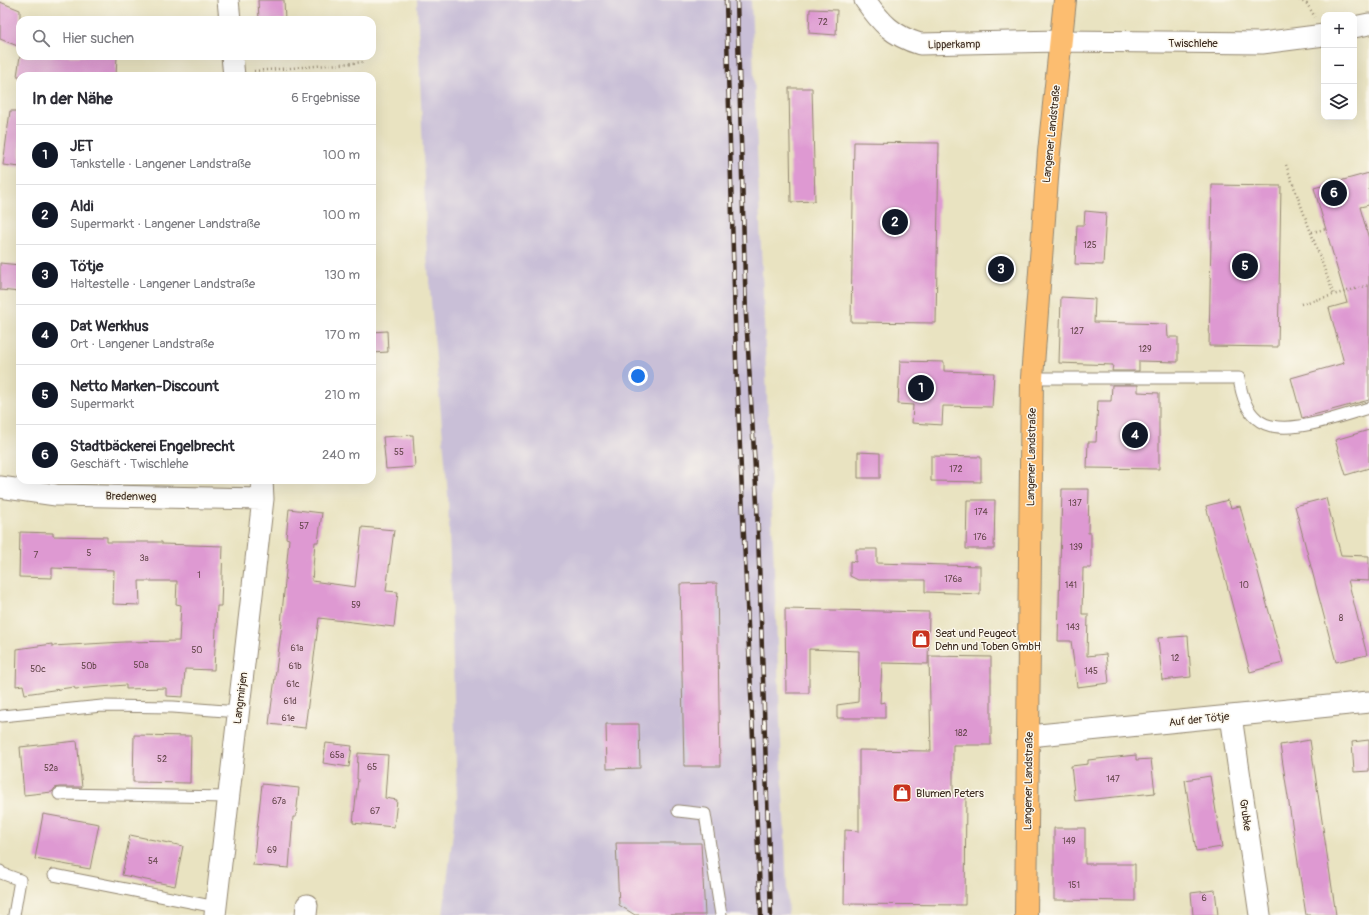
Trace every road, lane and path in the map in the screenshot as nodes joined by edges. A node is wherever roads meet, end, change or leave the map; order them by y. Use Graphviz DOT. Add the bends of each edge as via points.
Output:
graph roads {
  1 [pos="228,0"];
  2 [pos="865,0"];
  3 [pos="1065,0"];
  4 [pos="230,16"];
  5 [pos="1369,24"];
  6 [pos="1357,26"];
  7 [pos="1321,34"];
  8 [pos="1061,42"];
  9 [pos="364,62"];
  10 [pos="233,68"];
  11 [pos="1286,165"];
  12 [pos="1326,229"];
  13 [pos="1312,232"];
  14 [pos="1369,285"];
  15 [pos="1334,295"];
  16 [pos="1301,304"];
  17 [pos="1032,378"];
  18 [pos="1369,408"];
  19 [pos="0,487"];
  20 [pos="263,490"];
  21 [pos="1369,702"];
  22 [pos="238,712"];
  23 [pos="2,716"];
  24 [pos="1231,716"];
  25 [pos="1029,736"];
  26 [pos="59,794"];
  27 [pos="228,797"];
  28 [pos="678,811"];
  29 [pos="0,871"];
  30 [pos="54,876"];
  31 [pos="215,911"];
  32 [pos="14,915"];
  33 [pos="721,915"];
  34 [pos="1026,915"];
  35 [pos="1260,915"];
  1 -- 4 [label="street"];
  2 -- 8 [label="street, Lipperkamp" via="879,21 903,39 920,44"];
  3 -- 8 [label="main road, Langener Landstraße"];
  5 -- 6 [label="street"];
  7 -- 8 [label="street, Twischlehe" via="1262,43"];
  8 -- 17 [label="main road, Langener Landstraße" via="1049,152"];
  9 -- 10 [label="path"];
  11 -- 13 [label="path"];
  12 -- 13 [label="path"];
  13 -- 15 [label="path"];
  14 -- 15 [label="path"];
  15 -- 16 [label="path"];
  17 -- 18 [label="lane" via="1239,378 1243,401 1257,420 1272,427 1287,428 1308,424"];
  17 -- 25 [label="main road, Langener Landstraße"];
  19 -- 20 [label="street, Bredenweg" via="56,494"];
  20 -- 22 [label="street, Langmirjen"];
  21 -- 24 [label="street, Auf der Tötje"];
  22 -- 23 [label="lane" via="173,707 102,706"];
  22 -- 27 [label="street, Langmirjen"];
  24 -- 25 [label="street, Auf der Tötje"];
  24 -- 35 [label="street, Grubke"];
  25 -- 34 [label="main road, Langener Landstraße"];
  26 -- 27 [label="lane"];
  27 -- 31 [label="street, Langmirjen"];
  28 -- 33 [label="lane" via="705,814"];
  29 -- 32 [label="lane" via="20,880"];
  30 -- 31 [label="lane"];
}
